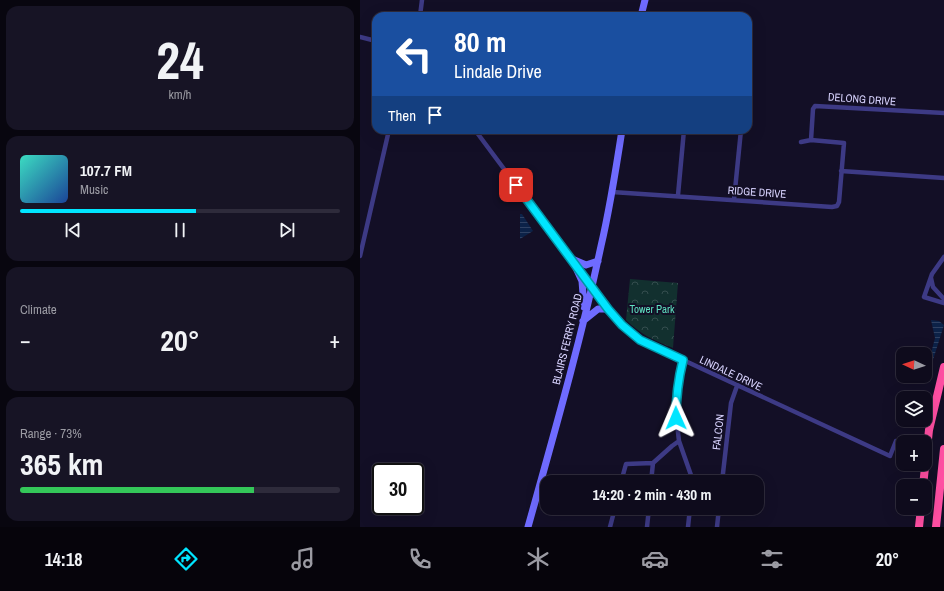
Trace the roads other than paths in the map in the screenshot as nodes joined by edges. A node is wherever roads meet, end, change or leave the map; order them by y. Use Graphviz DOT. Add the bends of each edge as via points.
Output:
graph roads {
  1 [pos="422,0"];
  2 [pos="645,0"];
  3 [pos="420,12"];
  4 [pos="643,12"];
  5 [pos="360,37"];
  6 [pos="372,40"];
  7 [pos="944,113"];
  8 [pos="388,134"];
  9 [pos="478,134"];
  10 [pos="621,134"];
  11 [pos="684,134"];
  12 [pos="741,134"];
  13 [pos="811,140"];
  14 [pos="801,142"];
  15 [pos="841,171"];
  16 [pos="944,178"];
  17 [pos="612,192"];
  18 [pos="678,195"];
  19 [pos="734,200"];
  20 [pos="360,256"];
  21 [pos="944,257"];
  22 [pos="572,259"];
  23 [pos="598,261"];
  24 [pos="931,276"];
  25 [pos="592,286"];
  26 [pos="944,299"];
  27 [pos="944,304"];
  28 [pos="608,309"];
  29 [pos="584,317"];
  30 [pos="683,360"];
  31 [pos="944,367"];
  32 [pos="737,386"];
  33 [pos="896,440"];
  34 [pos="679,441"];
  35 [pos="944,449"];
  36 [pos="653,463"];
  37 [pos="623,475"];
  38 [pos="652,475"];
  39 [pos="691,475"];
  40 [pos="723,475"];
  41 [pos="924,479"];
  42 [pos="613,515"];
  43 [pos="648,515"];
  44 [pos="689,515"];
  45 [pos="718,515"];
  46 [pos="920,515"];
  47 [pos="528,527"];
  48 [pos="610,527"];
  49 [pos="647,527"];
  50 [pos="688,527"];
  51 [pos="717,527"];
  52 [pos="919,527"];
  53 [pos="936,527"];
  1 -- 3 [label="street"];
  2 -- 4 [label="main road"];
  5 -- 6 [label="street"];
  7 -- 13 [label="street, DELONG DRIVE" via="815,106"];
  8 -- 20 [label="street"];
  9 -- 22 [label="street, LINDALE DRIVE"];
  10 -- 17 [label="main road, BLAIRS FERRY ROAD"];
  11 -- 18 [label="street"];
  12 -- 19 [label="street"];
  13 -- 14 [label="street"];
  13 -- 15 [label="street, RIDGE DRIVE" via="844,143"];
  15 -- 16 [label="street"];
  15 -- 19 [label="street, RIDGE DRIVE" via="837,206"];
  17 -- 18 [label="street, RIDGE DRIVE"];
  17 -- 23 [label="main road, BLAIRS FERRY ROAD"];
  18 -- 19 [label="street, RIDGE DRIVE"];
  21 -- 24 [label="street"];
  22 -- 23 [label="main road" via="586,264"];
  22 -- 25 [label="street, LINDALE DRIVE"];
  22 -- 29 [label="main road" via="582,281"];
  23 -- 25 [label="main road, BLAIRS FERRY ROAD"];
  24 -- 26 [label="street" via="933,287"];
  24 -- 27 [label="street" via="924,296"];
  25 -- 28 [label="street, LINDALE DRIVE"];
  25 -- 29 [label="main road, BLAIRS FERRY ROAD"];
  28 -- 29 [label="main road" via="598,309"];
  28 -- 30 [label="street, LINDALE DRIVE" via="640,340"];
  29 -- 47 [label="main road, BLAIRS FERRY ROAD"];
  30 -- 32 [label="street, LINDALE DRIVE"];
  30 -- 34 [label="street" via="676,396"];
  31 -- 41 [label="highway" via="929,430"];
  32 -- 33 [label="street, LINDALE DRIVE" via="890,456"];
  32 -- 40 [label="street, FALCON" via="731,403"];
  34 -- 36 [label="street"];
  34 -- 39 [label="street"];
  35 -- 53 [label="highway"];
  36 -- 37 [label="street" via="626,464"];
  36 -- 38 [label="street"];
  42 -- 48 [label="street"];
  43 -- 49 [label="street"];
  44 -- 50 [label="street"];
  45 -- 51 [label="street"];
  46 -- 52 [label="highway"];
}
